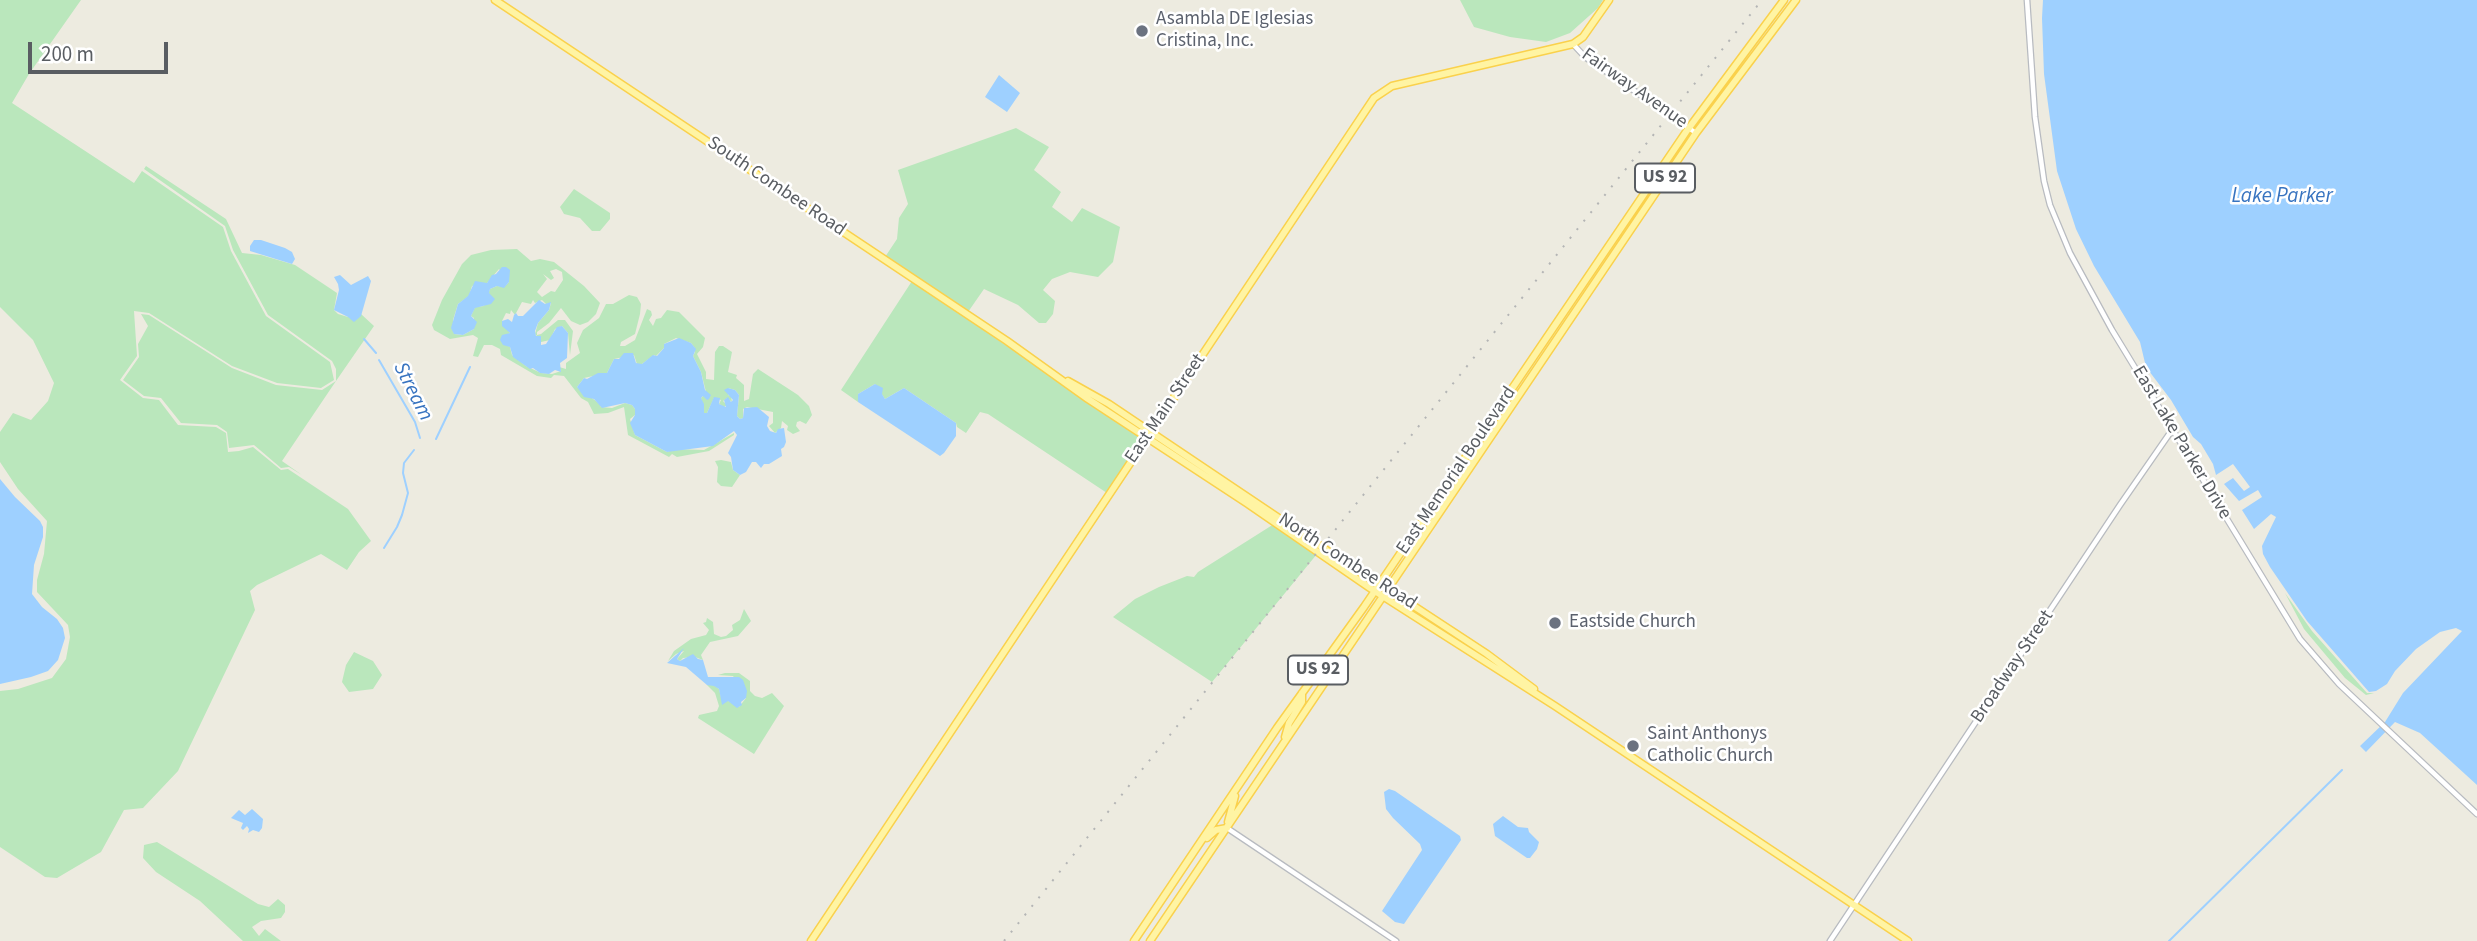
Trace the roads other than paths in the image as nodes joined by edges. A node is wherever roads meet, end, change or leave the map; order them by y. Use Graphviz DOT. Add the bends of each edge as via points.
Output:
graph roads {
  1 [pos="495,0"];
  2 [pos="1609,0"];
  3 [pos="1784,0"];
  4 [pos="1796,0"];
  5 [pos="2027,0"];
  6 [pos="1760,30"];
  7 [pos="1767,35"];
  8 [pos="1573,44"];
  9 [pos="1689,127"];
  10 [pos="1696,132"];
  11 [pos="1612,242"];
  12 [pos="1619,247"];
  13 [pos="1493,418"];
  14 [pos="2172,430"];
  15 [pos="1149,435"];
  16 [pos="1470,468"];
  17 [pos="1377,588"];
  18 [pos="1388,590"];
  19 [pos="1384,596"];
  20 [pos="1302,692"];
  21 [pos="1540,696"];
  22 [pos="1282,745"];
  23 [pos="1244,778"];
  24 [pos="2477,814"];
  25 [pos="1227,828"];
  26 [pos="1194,851"];
  27 [pos="1854,905"];
  28 [pos="811,941"];
  29 [pos="1134,941"];
  30 [pos="1150,941"];
  31 [pos="1396,941"];
  32 [pos="1829,941"];
  33 [pos="1908,941"];
  1 -- 15 [label="main road, South Combee Road" via="1073,389"];
  2 -- 8 [label="main road"];
  3 -- 6 [label="main road, US 92"];
  4 -- 7 [label="main road, US 92"];
  5 -- 14 [label="street, East Lake Parker Drive" via="2035,117 2050,205 2070,253"];
  6 -- 7 [label="main road"];
  6 -- 9 [label="main road, US 92"];
  7 -- 10 [label="main road, US 92"];
  8 -- 9 [label="street, Fairway Avenue" via="1585,57"];
  8 -- 15 [label="main road, East Main Street" via="1392,86 1374,98"];
  9 -- 10 [label="street, Fairway Avenue"];
  9 -- 11 [label="main road, US 92"];
  10 -- 12 [label="main road, US 92"];
  11 -- 12 [label="main road"];
  11 -- 13 [label="main road, East Memorial Boulevard / US 92"];
  12 -- 16 [label="main road, East Memorial Boulevard / US 92"];
  13 -- 16 [label="main road"];
  13 -- 17 [label="main road, East Memorial Boulevard / US 92"];
  14 -- 24 [label="street, East Lake Parker Drive" via="2300,639 2327,672"];
  14 -- 27 [label="street, Broadway Street"];
  15 -- 17 [label="main road, North Combee Road"];
  15 -- 28 [label="main road, East Main Street"];
  16 -- 18 [label="main road, East Memorial Boulevard / US 92"];
  17 -- 18 [label="main road, North Combee Road"];
  17 -- 19 [label="main road, North Combee Road"];
  17 -- 20 [label="main road, US 92"];
  18 -- 19 [label="main road, US 92"];
  18 -- 21 [label="main road, North Combee Road" via="1487,654"];
  19 -- 21 [label="main road, North Combee Road"];
  19 -- 22 [label="main road, US 92"];
  20 -- 22 [label="main road" via="1302,702"];
  20 -- 23 [label="main road, US 92"];
  21 -- 27 [label="main road, North Combee Road"];
  22 -- 25 [label="main road, US 92"];
  23 -- 25 [label="main road"];
  23 -- 26 [label="main road, US 92"];
  25 -- 26 [label="main road" via="1213,832"];
  25 -- 30 [label="main road, US 92"];
  25 -- 31 [label="street"];
  26 -- 29 [label="main road, US 92"];
  27 -- 32 [label="street, Broadway Street"];
  27 -- 33 [label="main road, North Combee Road"];
}
